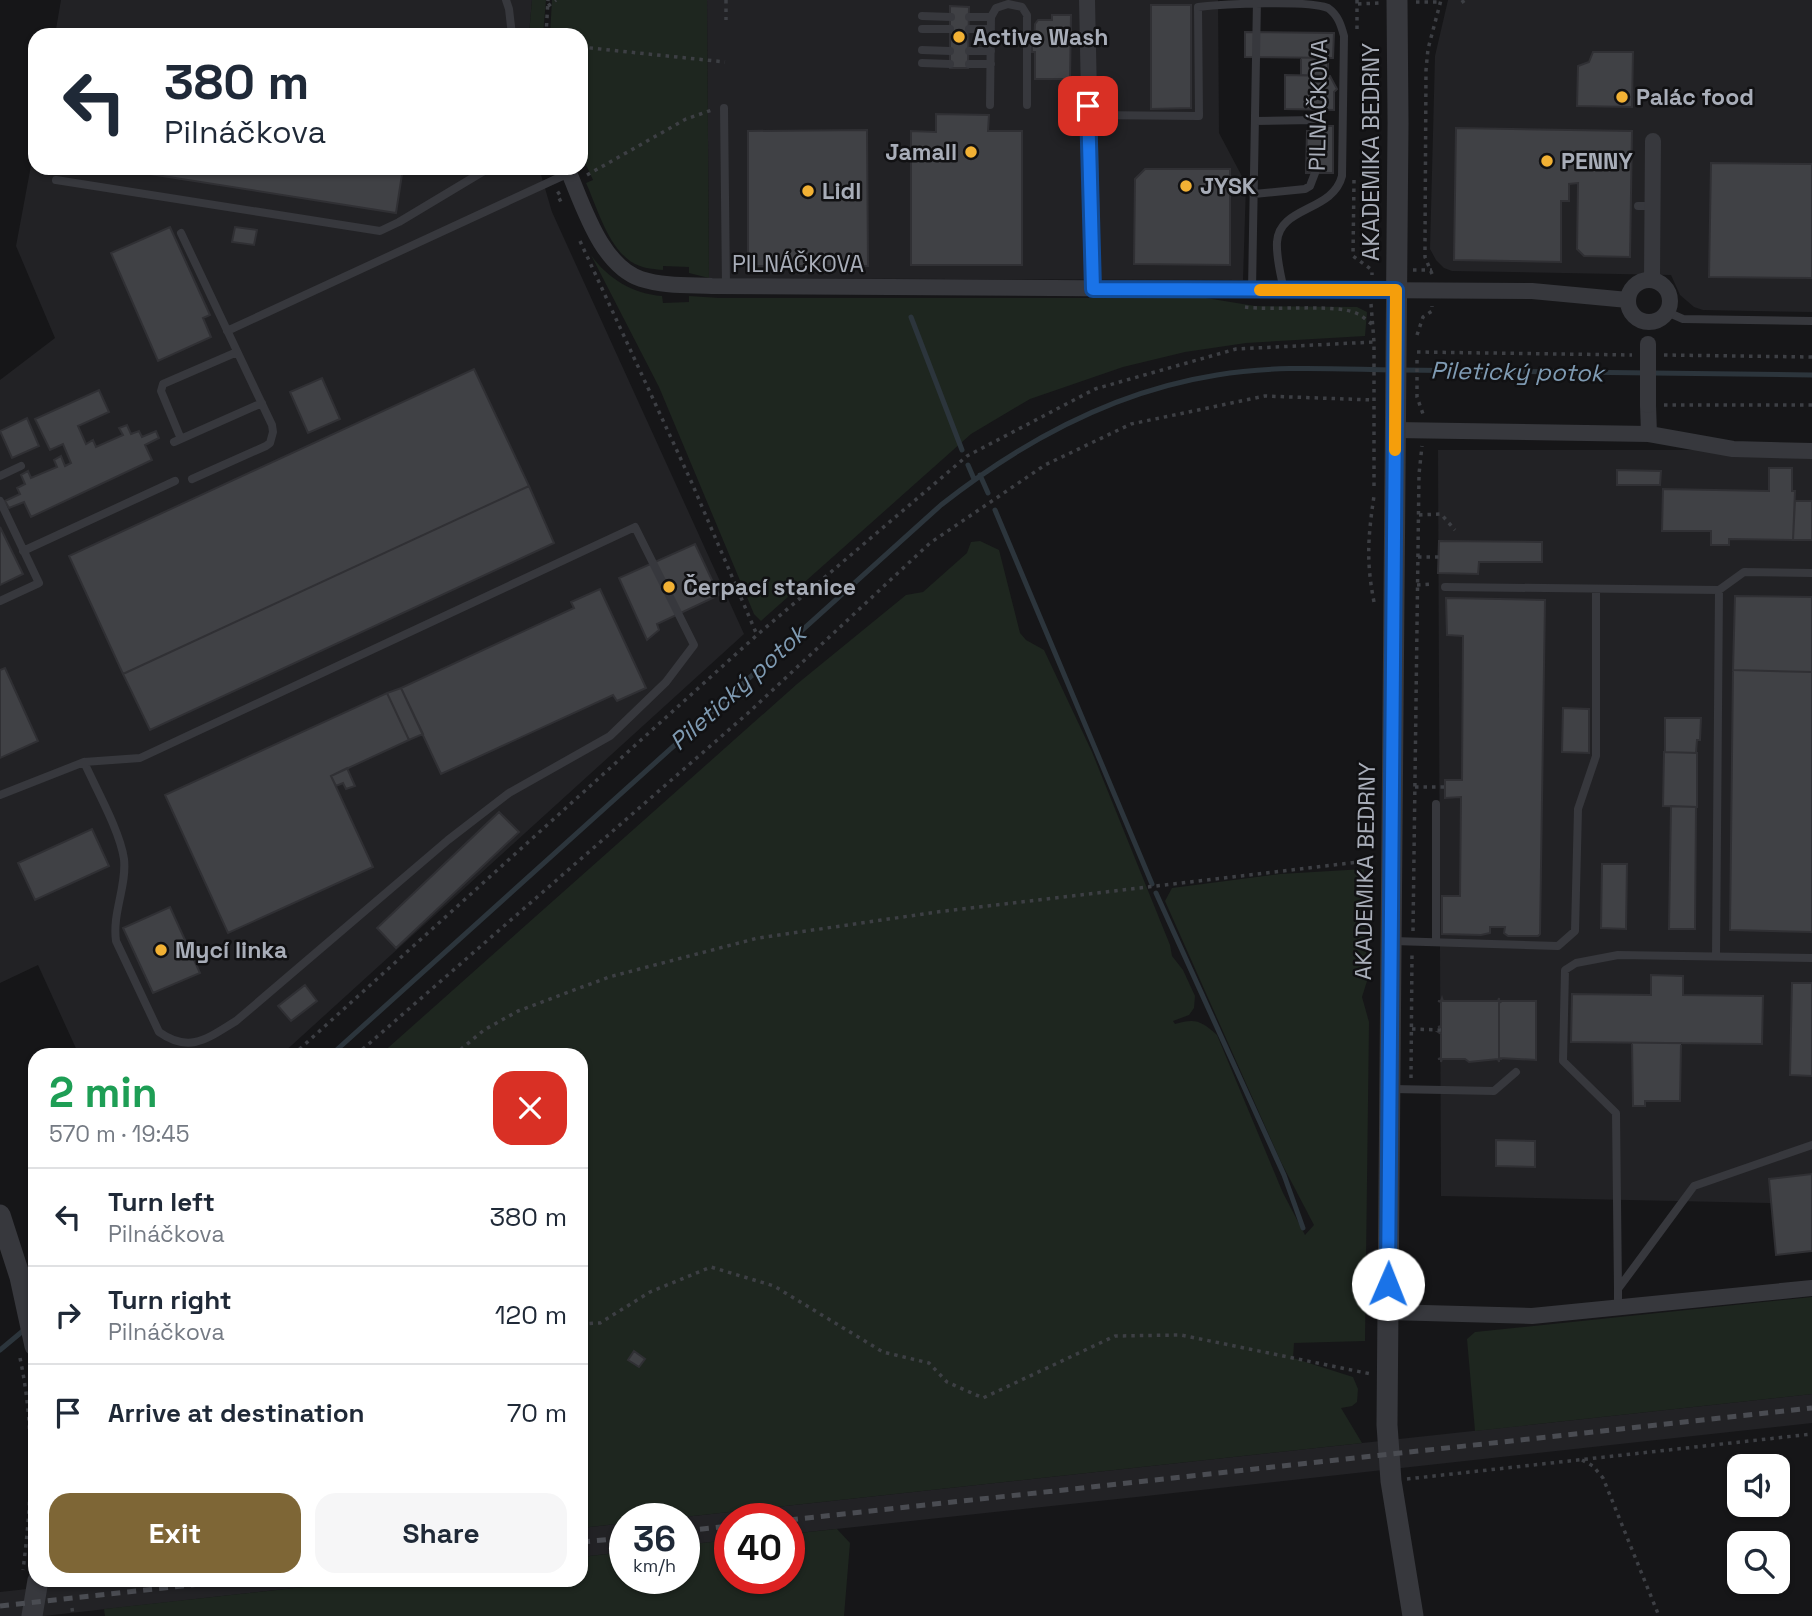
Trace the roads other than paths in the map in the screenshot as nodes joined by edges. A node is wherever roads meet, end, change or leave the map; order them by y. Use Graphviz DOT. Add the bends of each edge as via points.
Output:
graph roads {
  1 [pos="506,0"];
  2 [pos="1087,0"];
  3 [pos="1397,0"];
  4 [pos="1257,1"];
  5 [pos="922,16"];
  6 [pos="951,17"];
  7 [pos="969,17"];
  8 [pos="991,17"];
  9 [pos="511,28"];
  10 [pos="922,29"];
  11 [pos="950,29"];
  12 [pos="968,29"];
  13 [pos="991,29"];
  14 [pos="922,50"];
  15 [pos="950,51"];
  16 [pos="969,51"];
  17 [pos="991,51"];
  18 [pos="922,64"];
  19 [pos="950,64"];
  20 [pos="969,64"];
  21 [pos="991,64"];
  22 [pos="990,105"];
  23 [pos="1027,105"];
  24 [pos="724,108"];
  25 [pos="1088,110"];
  26 [pos="1255,121"];
  27 [pos="1314,131"];
  28 [pos="1653,141"];
  29 [pos="1315,173"];
  30 [pos="477,175"];
  31 [pos="574,175"];
  32 [pos="56,180"];
  33 [pos="1254,194"];
  34 [pos="181,233"];
  35 [pos="1652,279"];
  36 [pos="726,286"];
  37 [pos="1093,289"];
  38 [pos="1252,289"];
  39 [pos="1396,290"];
  40 [pos="1284,291"];
  41 [pos="1628,300"];
  42 [pos="1667,312"];
  43 [pos="1812,321"];
  44 [pos="1649,322"];
  45 [pos="227,331"];
  46 [pos="237,352"];
  47 [pos="262,402"];
  48 [pos="1395,429"];
  49 [pos="1649,434"];
  50 [pos="1812,451"];
  51 [pos="21,466"];
  52 [pos="0,476"];
  53 [pos="192,479"];
  54 [pos="175,481"];
  55 [pos="0,501"];
  56 [pos="23,551"];
  57 [pos="1812,573"];
  58 [pos="1441,586"];
  59 [pos="1596,589"];
  60 [pos="1719,590"];
  61 [pos="0,601"];
  62 [pos="84,762"];
  63 [pos="0,795"];
  64 [pos="1436,804"];
  65 [pos="1391,941"];
  66 [pos="1436,942"];
  67 [pos="1716,956"];
  68 [pos="1812,958"];
  69 [pos="1516,1072"];
  70 [pos="1400,1089"];
  71 [pos="1812,1145"];
  72 [pos="0,1215"];
  73 [pos="1812,1288"];
  74 [pos="1618,1289"];
  75 [pos="1618,1308"];
  76 [pos="1388,1312"];
  77 [pos="28,1313"];
  78 [pos="30,1587"];
  79 [pos="32,1616"];
  80 [pos="1413,1616"];
  1 -- 9 [label="lane"];
  2 -- 25 [label="street"];
  3 -- 39 [label="street, AKADEMIKA BEDRNY"];
  4 -- 25 [label="lane" via="1198,7 1199,116"];
  4 -- 26 [label="lane"];
  4 -- 40 [label="lane, PILNÁČKOVA" via="1327,7 1337,16 1344,36 1342,176 1329,197 1291,218 1279,233"];
  5 -- 6 [label="lane"];
  7 -- 8 [label="lane"];
  8 -- 13 [label="lane"];
  8 -- 23 [label="lane" via="996,8 1007,4 1027,12"];
  10 -- 11 [label="lane"];
  12 -- 13 [label="lane"];
  13 -- 17 [label="lane"];
  14 -- 15 [label="lane"];
  16 -- 17 [label="lane"];
  17 -- 21 [label="lane"];
  18 -- 19 [label="lane"];
  20 -- 21 [label="lane"];
  21 -- 22 [label="lane"];
  24 -- 36 [label="lane"];
  25 -- 37 [label="street"];
  26 -- 27 [label="lane" via="1314,120"];
  26 -- 33 [label="lane"];
  28 -- 35 [label="street" via="1645,206"];
  29 -- 33 [label="lane" via="1304,189"];
  30 -- 32 [label="lane" via="380,231"];
  31 -- 36 [label="street, PILNÁČKOVA" via="606,251 626,272 654,282"];
  31 -- 45 [label="lane"];
  33 -- 38 [label="lane"];
  34 -- 45 [label="lane"];
  35 -- 41 [label="street" via="1633,287"];
  35 -- 42 [label="street" via="1669,291"];
  36 -- 37 [label="street, PILNÁČKOVA"];
  37 -- 38 [label="street, PILNÁČKOVA"];
  38 -- 40 [label="street, PILNÁČKOVA"];
  39 -- 40 [label="street, PILNÁČKOVA"];
  39 -- 41 [label="street, PILNÁČKOVA" via="1532,291"];
  39 -- 48 [label="street, AKADEMIKA BEDRNY" via="1406,343"];
  41 -- 44 [label="street" via="1631,313"];
  42 -- 43 [label="lane" via="1684,319"];
  42 -- 44 [label="street"];
  44 -- 49 [label="street, bridge"];
  45 -- 46 [label="lane"];
  46 -- 47 [label="lane"];
  46 -- 47 [label="lane" via="163,384 161,391 178,440"];
  47 -- 53 [label="lane" via="272,425 270,443"];
  48 -- 49 [label="street"];
  48 -- 65 [label="street, AKADEMIKA BEDRNY"];
  49 -- 50 [label="street" via="1733,449"];
  51 -- 52 [label="lane"];
  54 -- 56 [label="lane"];
  55 -- 56 [label="lane"];
  56 -- 61 [label="lane" via="38,583"];
  57 -- 60 [label="lane" via="1744,572"];
  58 -- 59 [label="lane"];
  59 -- 60 [label="lane"];
  59 -- 66 [label="lane" via="1596,757 1578,809 1575,931 1558,946"];
  60 -- 67 [label="lane"];
  62 -- 62 [label="lane" via="140,758 635,527 694,645 666,682 610,736 509,793 236,1021 198,1042 171,1041 159,1032 116,941 124,859"];
  62 -- 63 [label="lane"];
  64 -- 66 [label="lane"];
  65 -- 66 [label="lane"];
  65 -- 70 [label="street, AKADEMIKA BEDRNY"];
  67 -- 68 [label="lane"];
  67 -- 74 [label="lane" via="1618,955 1576,962 1564,970 1563,1061 1616,1113"];
  69 -- 70 [label="lane" via="1494,1091"];
  70 -- 76 [label="street, AKADEMIKA BEDRNY"];
  71 -- 74 [label="lane" via="1694,1186"];
  72 -- 77 [label="street"];
  73 -- 75 [label="street"];
  74 -- 75 [label="lane"];
  75 -- 76 [label="street" via="1532,1316"];
  76 -- 80 [label="street, AKADEMIKA BEDRNY" via="1387,1446 1401,1479"];
  78 -- 79 [label="street"];
}
